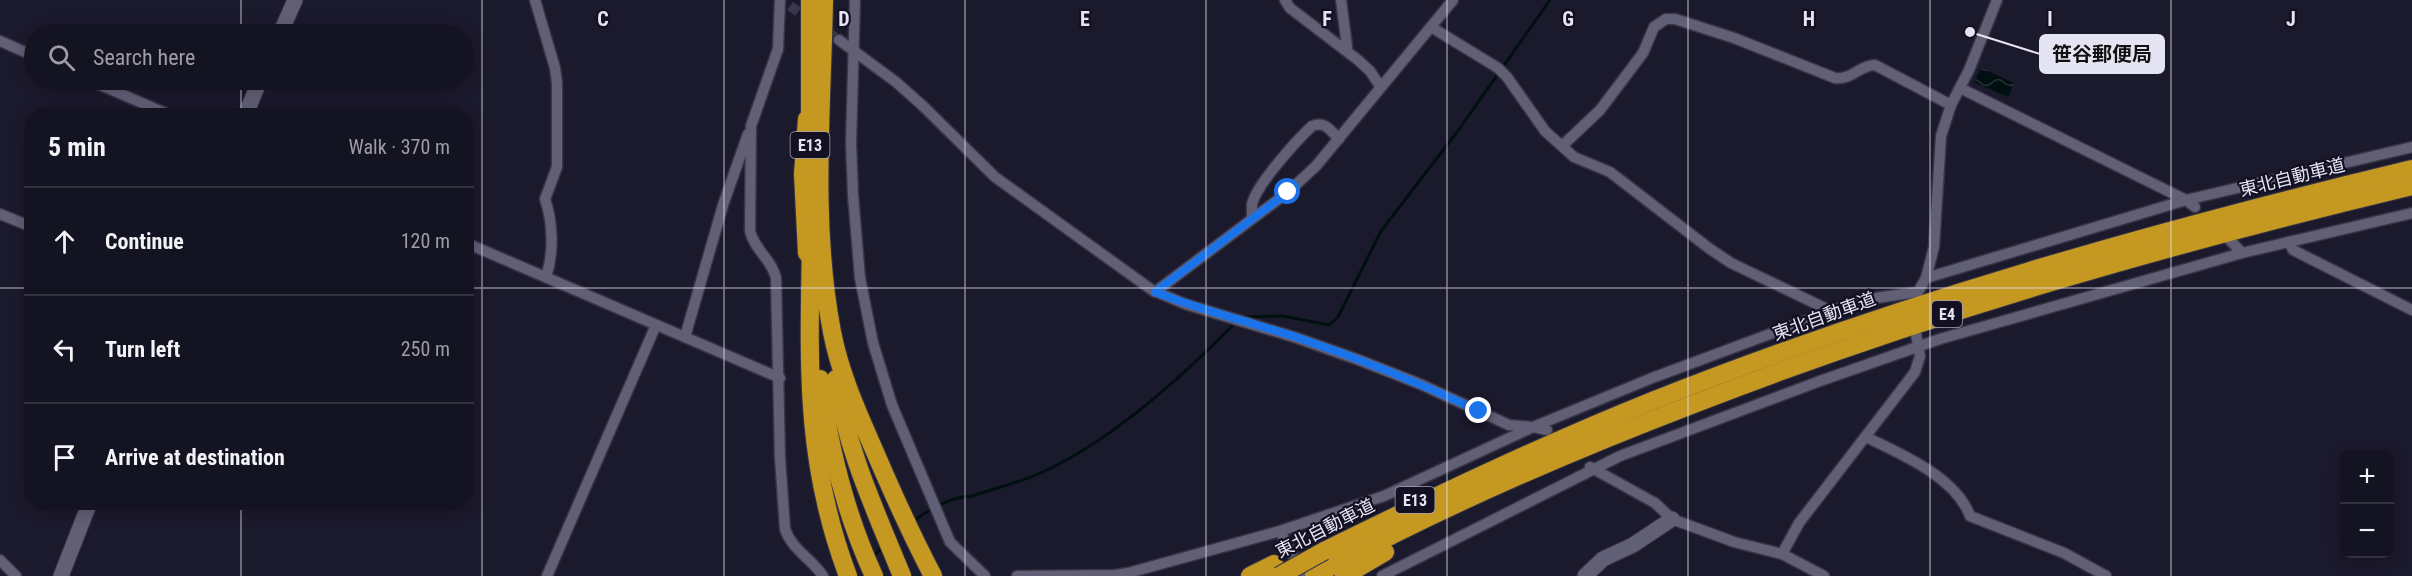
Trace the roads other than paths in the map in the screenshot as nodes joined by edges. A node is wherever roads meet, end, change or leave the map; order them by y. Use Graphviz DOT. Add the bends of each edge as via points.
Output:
graph roads {
  1 [pos="295,0"];
  2 [pos="535,0"];
  3 [pos="810,0"];
  4 [pos="824,0"];
  5 [pos="855,0"];
  6 [pos="1285,0"];
  7 [pos="1341,0"];
  8 [pos="1453,0"];
  9 [pos="1997,0"];
  10 [pos="783,2"];
  11 [pos="284,24"];
  12 [pos="1431,27"];
  13 [pos="839,40"];
  14 [pos="0,41"];
  15 [pos="852,50"];
  16 [pos="1345,50"];
  17 [pos="24,52"];
  18 [pos="1380,86"];
  19 [pos="1960,88"];
  20 [pos="112,90"];
  21 [pos="256,90"];
  22 [pos="816,99"];
  23 [pos="1951,105"];
  24 [pos="154,108"];
  25 [pos="248,108"];
  26 [pos="751,126"];
  27 [pos="1339,139"];
  28 [pos="1562,146"];
  29 [pos="2412,147"];
  30 [pos="2412,169"];
  31 [pos="2412,186"];
  32 [pos="2190,203"];
  33 [pos="2412,213"];
  34 [pos="0,214"];
  35 [pos="1252,218"];
  36 [pos="24,224"];
  37 [pos="2229,239"];
  38 [pos="2289,243"];
  39 [pos="474,246"];
  40 [pos="2242,253"];
  41 [pos="546,277"];
  42 [pos="1926,278"];
  43 [pos="818,290"];
  44 [pos="1155,292"];
  45 [pos="2412,310"];
  46 [pos="1831,311"];
  47 [pos="656,325"];
  48 [pos="1917,333"];
  49 [pos="685,337"];
  50 [pos="1918,348"];
  51 [pos="780,378"];
  52 [pos="1533,427"];
  53 [pos="1547,430"];
  54 [pos="1866,437"];
  55 [pos="1512,460"];
  56 [pos="1591,468"];
  57 [pos="87,510"];
  58 [pos="1672,519"];
  59 [pos="1280,531"];
  60 [pos="1782,554"];
  61 [pos="1331,558"];
  62 [pos="0,560"];
  63 [pos="1277,572"];
  64 [pos="16,576"];
  65 [pos="61,576"];
  66 [pos="546,576"];
  67 [pos="823,576"];
  68 [pos="848,576"];
  69 [pos="874,576"];
  70 [pos="902,576"];
  71 [pos="933,576"];
  72 [pos="985,576"];
  73 [pos="1017,576"];
  74 [pos="1250,576"];
  75 [pos="1304,576"];
  76 [pos="1314,576"];
  77 [pos="1382,576"];
  78 [pos="1585,576"];
  79 [pos="1824,576"];
  80 [pos="2106,576"];
  1 -- 11 [label="street"];
  2 -- 41 [label="street" via="556,83 557,167 544,199 550,213 551,261"];
  3 -- 22 [label="highway, E13"];
  4 -- 22 [label="highway, E13"];
  5 -- 15 [label="street"];
  6 -- 16 [label="street"];
  7 -- 16 [label="street"];
  8 -- 12 [label="street"];
  9 -- 19 [label="street"];
  10 -- 26 [label="street" via="778,49"];
  12 -- 18 [label="street"];
  12 -- 28 [label="street" via="1498,68 1545,131"];
  13 -- 15 [label="street"];
  14 -- 17 [label="street"];
  15 -- 44 [label="street" via="914,98 995,177"];
  15 -- 72 [label="street" via="851,162 860,278 883,380 950,542"];
  16 -- 18 [label="street" via="1370,71"];
  18 -- 27 [label="street"];
  19 -- 23 [label="street"];
  19 -- 32 [label="street"];
  20 -- 24 [label="street"];
  21 -- 25 [label="street"];
  22 -- 43 [label="highway, E13" via="812,222"];
  23 -- 28 [label="street" via="1875,65 1844,79 1835,78 1692,22 1675,19 1654,27 1643,53 1600,110"];
  23 -- 42 [label="street" via="1941,136 1934,247"];
  26 -- 49 [label="street" via="723,205"];
  26 -- 51 [label="street" via="750,231 776,278"];
  27 -- 35 [label="street" via="1288,192"];
  27 -- 35 [label="street" via="1325,125 1312,126 1280,159 1258,191 1252,204"];
  28 -- 46 [label="street" via="1584,162 1617,177 1731,263"];
  29 -- 32 [label="street"];
  30 -- 55 [label="highway, 東北自動車道 / E4" via="2174,229 1904,310 1652,401"];
  31 -- 61 [label="highway, 東北自動車道 / E4" via="2239,228 1899,329 1661,417"];
  32 -- 42 [label="street"];
  33 -- 38 [label="street"];
  34 -- 36 [label="street"];
  35 -- 44 [label="street"];
  37 -- 40 [label="street"];
  38 -- 40 [label="street"];
  38 -- 45 [label="street" via="2293,250"];
  39 -- 41 [label="street"];
  40 -- 50 [label="street"];
  41 -- 47 [label="street"];
  42 -- 46 [label="street" via="1919,296 1861,300"];
  43 -- 68 [label="highway, E13" via="809,383 814,438 824,496"];
  43 -- 69 [label="highway, E13" via="818,369 829,440 857,536"];
  43 -- 70 [label="highway, E13" via="841,410 855,457"];
  43 -- 71 [label="highway, E13" via="844,376"];
  44 -- 52 [label="street" via="1359,360 1509,425"];
  46 -- 52 [label="street"];
  47 -- 49 [label="street"];
  47 -- 66 [label="street"];
  48 -- 50 [label="street"];
  49 -- 51 [label="street"];
  50 -- 54 [label="street" via="1915,372"];
  50 -- 56 [label="street"];
  51 -- 67 [label="street" via="785,529 795,549 815,564"];
  52 -- 53 [label="street"];
  52 -- 59 [label="street" via="1384,496"];
  54 -- 60 [label="street" via="1799,523"];
  54 -- 80 [label="street" via="1923,466 1954,492 1970,516 2064,554"];
  55 -- 61 [label="highway, E13" via="1483,470"];
  56 -- 58 [label="street" via="1655,502"];
  56 -- 77 [label="street"];
  57 -- 65 [label="street"];
  58 -- 60 [label="street" via="1734,542"];
  58 -- 78 [label="street" via="1603,559"];
  59 -- 73 [label="street" via="1128,573"];
  59 -- 75 [label="street"];
  60 -- 79 [label="street"];
  61 -- 63 [label="highway, E13"];
  61 -- 76 [label="highway, 東北自動車道 / E4"];
  62 -- 64 [label="street"];
  63 -- 74 [label="highway, E13"];
}
